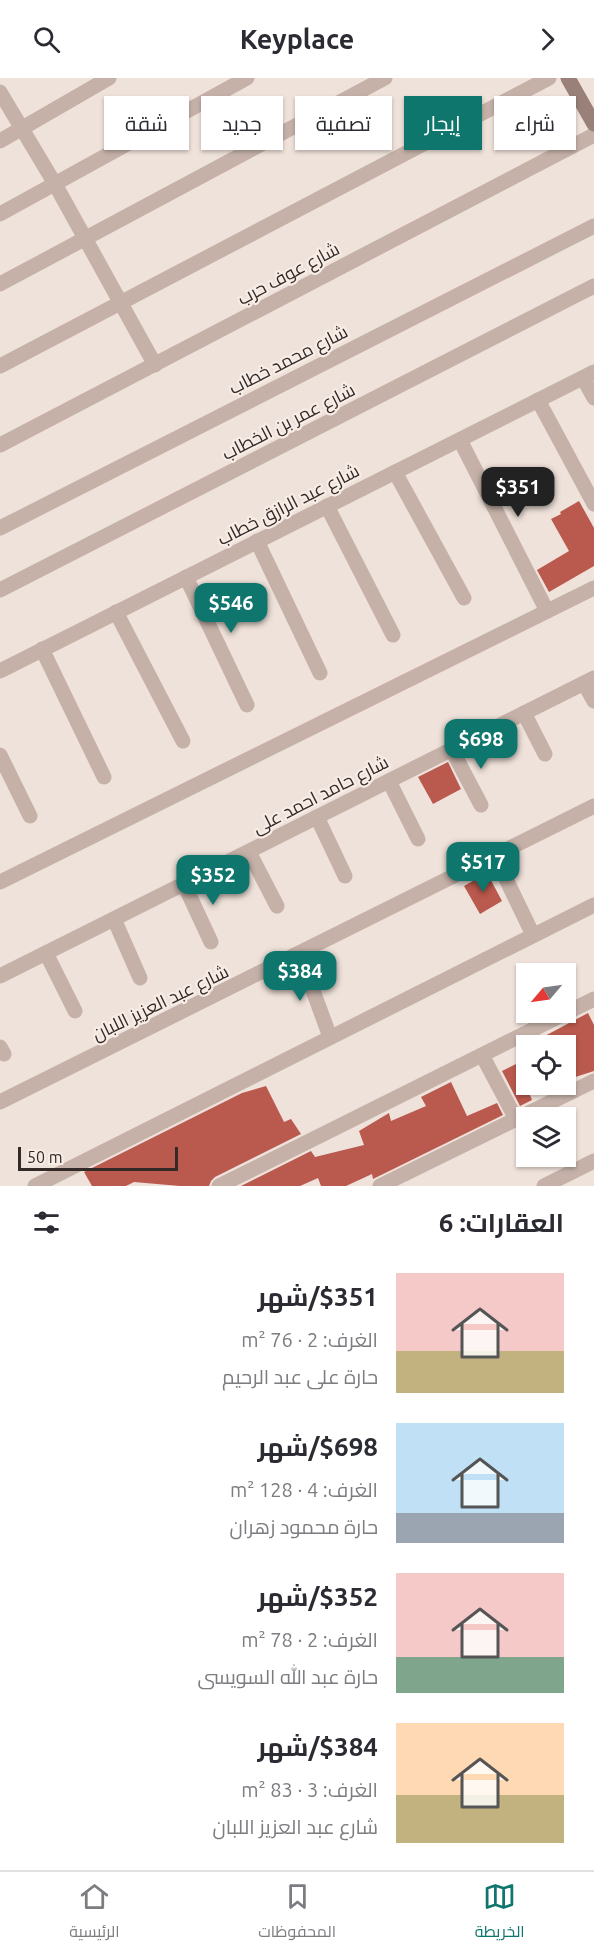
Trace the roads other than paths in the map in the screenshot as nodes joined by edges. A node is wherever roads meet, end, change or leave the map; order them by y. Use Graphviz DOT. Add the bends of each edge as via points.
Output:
graph roads {
  1 [pos="110,78"];
  2 [pos="247,78"];
  3 [pos="385,78"];
  4 [pos="549,78"];
  5 [pos="568,78"];
  6 [pos="0,92"];
  7 [pos="594,124"];
  8 [pos="22,128"];
  9 [pos="594,135"];
  10 [pos="0,141"];
  11 [pos="55,184"];
  12 [pos="0,214"];
  13 [pos="594,226"];
  14 [pos="86,238"];
  15 [pos="0,284"];
  16 [pos="594,286"];
  17 [pos="121,303"];
  18 [pos="155,365"];
  19 [pos="0,366"];
  20 [pos="588,375"];
  21 [pos="594,398"];
  22 [pos="538,400"];
  23 [pos="460,440"];
  24 [pos="0,445"];
  25 [pos="395,472"];
  26 [pos="594,504"];
  27 [pos="327,506"];
  28 [pos="0,528"];
  29 [pos="257,542"];
  30 [pos="186,577"];
  31 [pos="594,588"];
  32 [pos="0,590"];
  33 [pos="464,598"];
  34 [pos="547,611"];
  35 [pos="116,612"];
  36 [pos="393,635"];
  37 [pos="42,649"];
  38 [pos="0,671"];
  39 [pos="320,672"];
  40 [pos="589,680"];
  41 [pos="594,701"];
  42 [pos="247,705"];
  43 [pos="524,713"];
  44 [pos="183,741"];
  45 [pos="452,750"];
  46 [pos="545,754"];
  47 [pos="0,755"];
  48 [pos="104,777"];
  49 [pos="389,781"];
  50 [pos="481,805"];
  51 [pos="594,806"];
  52 [pos="30,816"];
  53 [pos="317,818"];
  54 [pos="418,839"];
  55 [pos="249,852"];
  56 [pos="495,856"];
  57 [pos="345,876"];
  58 [pos="0,882"];
  59 [pos="184,884"];
  60 [pos="594,905"];
  61 [pos="277,906"];
  62 [pos="114,919"];
  63 [pos="533,935"];
  64 [pos="211,942"];
  65 [pos="46,953"];
  66 [pos="300,954"];
  67 [pos="0,976"];
  68 [pos="140,978"];
  69 [pos="594,999"];
  70 [pos="75,1011"];
  71 [pos="330,1037"];
  72 [pos="482,1055"];
  73 [pos="594,1081"];
  74 [pos="0,1102"];
  75 [pos="541,1107"];
  76 [pos="516,1119"];
  77 [pos="594,1161"];
  78 [pos="35,1186"];
  79 [pos="219,1186"];
  80 [pos="380,1186"];
  81 [pos="544,1186"];
  1 -- 8 [label="street"];
  2 -- 11 [label="street"];
  3 -- 14 [label="street"];
  4 -- 17 [label="street"];
  5 -- 7 [label="main road"];
  6 -- 8 [label="street"];
  8 -- 10 [label="street"];
  8 -- 11 [label="street"];
  9 -- 18 [label="street, شارع عوف حرب"];
  11 -- 12 [label="street"];
  11 -- 14 [label="street"];
  13 -- 28 [label="street, شارع محمد خطاب"];
  14 -- 15 [label="street"];
  14 -- 17 [label="street"];
  16 -- 32 [label="street, شارع عمر بن الخطاب"];
  17 -- 18 [label="street"];
  17 -- 19 [label="street"];
  18 -- 24 [label="street, شارع عوف حرب"];
  20 -- 21 [label="street"];
  20 -- 22 [label="street, شارع عبد الرازق خطاب"];
  22 -- 23 [label="street, شارع عبد الرازق خطاب"];
  22 -- 26 [label="street"];
  23 -- 25 [label="street, شارع عبد الرازق خطاب"];
  23 -- 34 [label="street"];
  25 -- 27 [label="street, شارع عبد الرازق خطاب"];
  25 -- 33 [label="street"];
  27 -- 29 [label="street, شارع عبد الرازق خطاب"];
  27 -- 36 [label="street"];
  29 -- 30 [label="street, شارع عبد الرازق خطاب"];
  29 -- 39 [label="street"];
  30 -- 35 [label="street, شارع عبد الرازق خطاب"];
  30 -- 42 [label="street"];
  31 -- 34 [label="street"];
  34 -- 58 [label="street"];
  35 -- 37 [label="street, شارع عبد الرازق خطاب"];
  35 -- 44 [label="street"];
  37 -- 38 [label="street, شارع عبد الرازق خطاب"];
  37 -- 48 [label="street"];
  40 -- 41 [label="street"];
  40 -- 43 [label="street, شارع حامد احمد على"];
  43 -- 45 [label="street, شارع حامد احمد على"];
  43 -- 46 [label="street"];
  45 -- 49 [label="street, شارع حامد احمد على"];
  45 -- 50 [label="street"];
  47 -- 52 [label="street"];
  49 -- 53 [label="street, شارع حامد احمد على"];
  49 -- 54 [label="street"];
  51 -- 56 [label="street, شارع عبد العزيز اللبان"];
  53 -- 55 [label="street, شارع حامد احمد على"];
  53 -- 57 [label="street"];
  55 -- 59 [label="street, شارع حامد احمد على"];
  55 -- 61 [label="street"];
  56 -- 63 [label="street"];
  56 -- 66 [label="street, شارع عبد العزيز اللبان"];
  59 -- 62 [label="street, شارع حامد احمد على"];
  59 -- 64 [label="street"];
  60 -- 63 [label="street"];
  62 -- 65 [label="street, شارع حامد احمد على"];
  62 -- 68 [label="street"];
  63 -- 71 [label="street"];
  65 -- 67 [label="street, شارع حامد احمد على"];
  65 -- 70 [label="street"];
  66 -- 71 [label="street"];
  66 -- 74 [label="street, شارع عبد العزيز اللبان"];
  69 -- 72 [label="street"];
  71 -- 78 [label="street"];
  72 -- 76 [label="street"];
  72 -- 79 [label="street"];
  73 -- 75 [label="street"];
  76 -- 80 [label="street"];
  77 -- 81 [label="street"];
}
